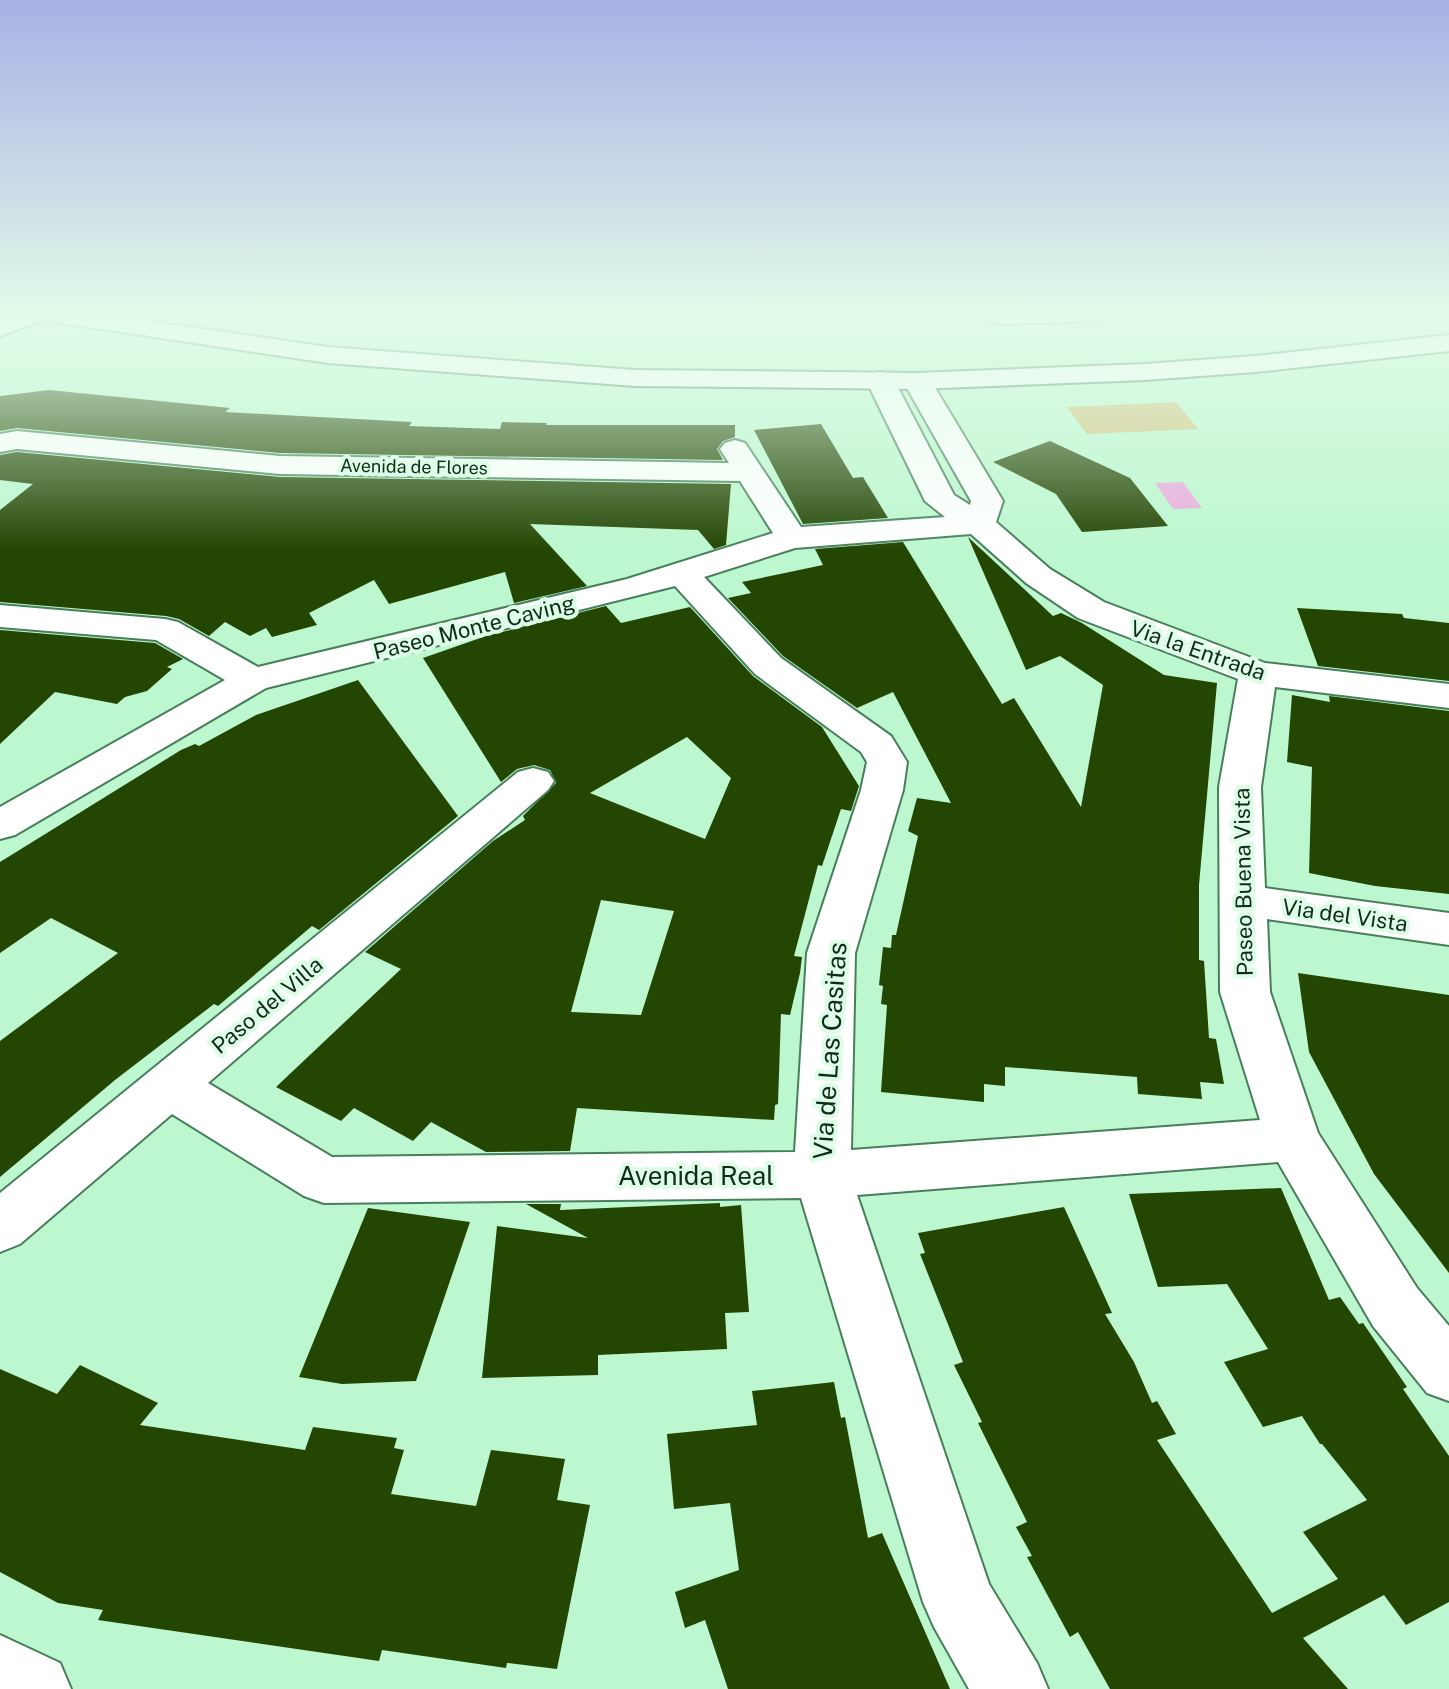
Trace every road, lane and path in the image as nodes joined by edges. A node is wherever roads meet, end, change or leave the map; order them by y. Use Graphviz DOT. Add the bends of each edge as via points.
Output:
graph roads {
  1 [pos="886,393"];
  2 [pos="924,393"];
  3 [pos="0,443"];
  4 [pos="979,524"];
  5 [pos="792,538"];
  6 [pos="681,573"];
  7 [pos="0,616"];
  8 [pos="1258,674"];
  9 [pos="253,680"];
  10 [pos="1449,696"];
  11 [pos="533,781"];
  12 [pos="0,825"];
  13 [pos="1242,900"];
  14 [pos="1449,929"];
  15 [pos="171,1087"];
  16 [pos="1293,1139"];
  17 [pos="822,1175"];
  18 [pos="0,1227"];
  19 [pos="1449,1372"];
  20 [pos="0,1672"];
  21 [pos="34,1689"];
  22 [pos="1011,1689"];
  1 -- 4 [label="main road, Via la Entrada" via="941,501"];
  2 -- 4 [label="main road" via="987,501"];
  3 -- 5 [label="main road, Avenida de Flores" via="17,440 280,465 743,460"];
  4 -- 5 [label="main road, Paseo Monte Caving"];
  4 -- 8 [label="main road, Via la Entrada" via="1038,576 1091,610"];
  5 -- 6 [label="main road, Paseo Monte Caving"];
  6 -- 9 [label="main road, Paseo Monte Caving"];
  6 -- 17 [label="main road, Via de Las Casitas" via="768,666 877,745 887,762 831,953"];
  7 -- 9 [label="main road" via="165,630"];
  8 -- 10 [label="main road, Via la Entrada"];
  8 -- 13 [label="main road, Paseo Buena Vista" via="1240,787"];
  9 -- 12 [label="main road, Paseo Monte Caving"];
  11 -- 15 [label="main road, Paso del Villa"];
  13 -- 14 [label="main road, Via del Vista"];
  13 -- 16 [label="main road, Paseo Buena Vista" via="1245,992"];
  15 -- 17 [label="main road, Avenida Real" via="324,1180"];
  15 -- 18 [label="main road, Paso del Villa"];
  16 -- 17 [label="main road, Avenida Real"];
  16 -- 19 [label="main road, Paseo Buena Vista" via="1395,1307"];
  17 -- 22 [label="main road, Via de Las Casitas" via="959,1602"];
  20 -- 21 [label="main road"];
}
